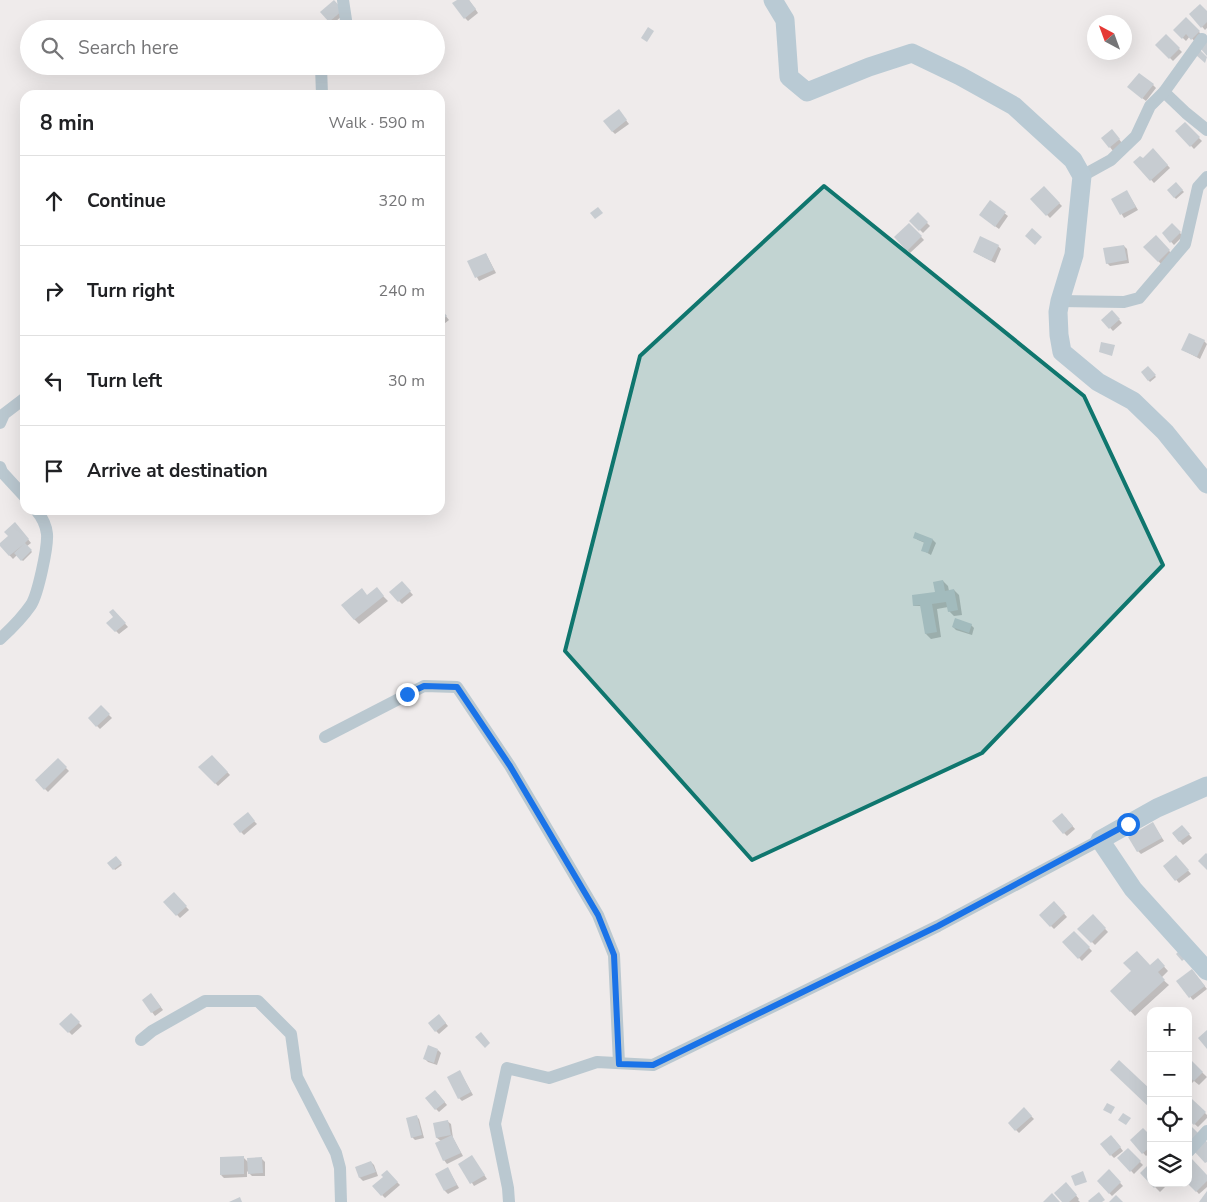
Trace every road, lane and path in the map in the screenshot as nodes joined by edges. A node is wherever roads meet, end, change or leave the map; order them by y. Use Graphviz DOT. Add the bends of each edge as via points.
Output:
graph roads {
  1 [pos="343,0"];
  2 [pos="773,0"];
  3 [pos="346,20"];
  4 [pos="1202,38"];
  5 [pos="321,75"];
  6 [pos="322,90"];
  7 [pos="1164,92"];
  8 [pos="1207,130"];
  9 [pos="1082,176"];
  10 [pos="1207,177"];
  11 [pos="1060,301"];
  12 [pos="20,402"];
  13 [pos="0,423"];
  14 [pos="0,467"];
  15 [pos="1207,484"];
  16 [pos="20,492"];
  17 [pos="40,515"];
  18 [pos="0,639"];
  19 [pos="325,737"];
  20 [pos="1207,786"];
  21 [pos="1100,840"];
  22 [pos="1207,971"];
  23 [pos="141,1040"];
  24 [pos="619,1064"];
  25 [pos="1207,1131"];
  26 [pos="1192,1148"];
  27 [pos="341,1202"];
  28 [pos="509,1202"];
  1 -- 3 [label="street"];
  2 -- 9 [label="main road" via="785,20 788,77 807,92 912,53 1014,106 1074,160"];
  4 -- 7 [label="street"];
  5 -- 6 [label="street"];
  7 -- 8 [label="street"];
  7 -- 9 [label="street" via="1150,106 1136,136 1111,160"];
  9 -- 11 [label="main road" via="1074,255"];
  10 -- 11 [label="street" via="1198,187 1185,244 1139,298 1124,302"];
  11 -- 15 [label="main road" via="1062,352 1098,382 1133,402 1165,432"];
  12 -- 13 [label="street" via="4,414"];
  14 -- 16 [label="street"];
  17 -- 18 [label="street" via="47,534 45,558 32,603"];
  19 -- 24 [label="street" via="424,686 457,687 510,766 598,915 614,955"];
  20 -- 21 [label="main road" via="1156,808"];
  21 -- 22 [label="main road" via="1133,889"];
  21 -- 24 [label="street" via="938,926 653,1065"];
  23 -- 27 [label="street" via="205,1001 258,1000 291,1034 297,1077 336,1153"];
  24 -- 28 [label="street" via="598,1062 549,1078 507,1068 495,1124"];
  25 -- 26 [label="street"];
}
